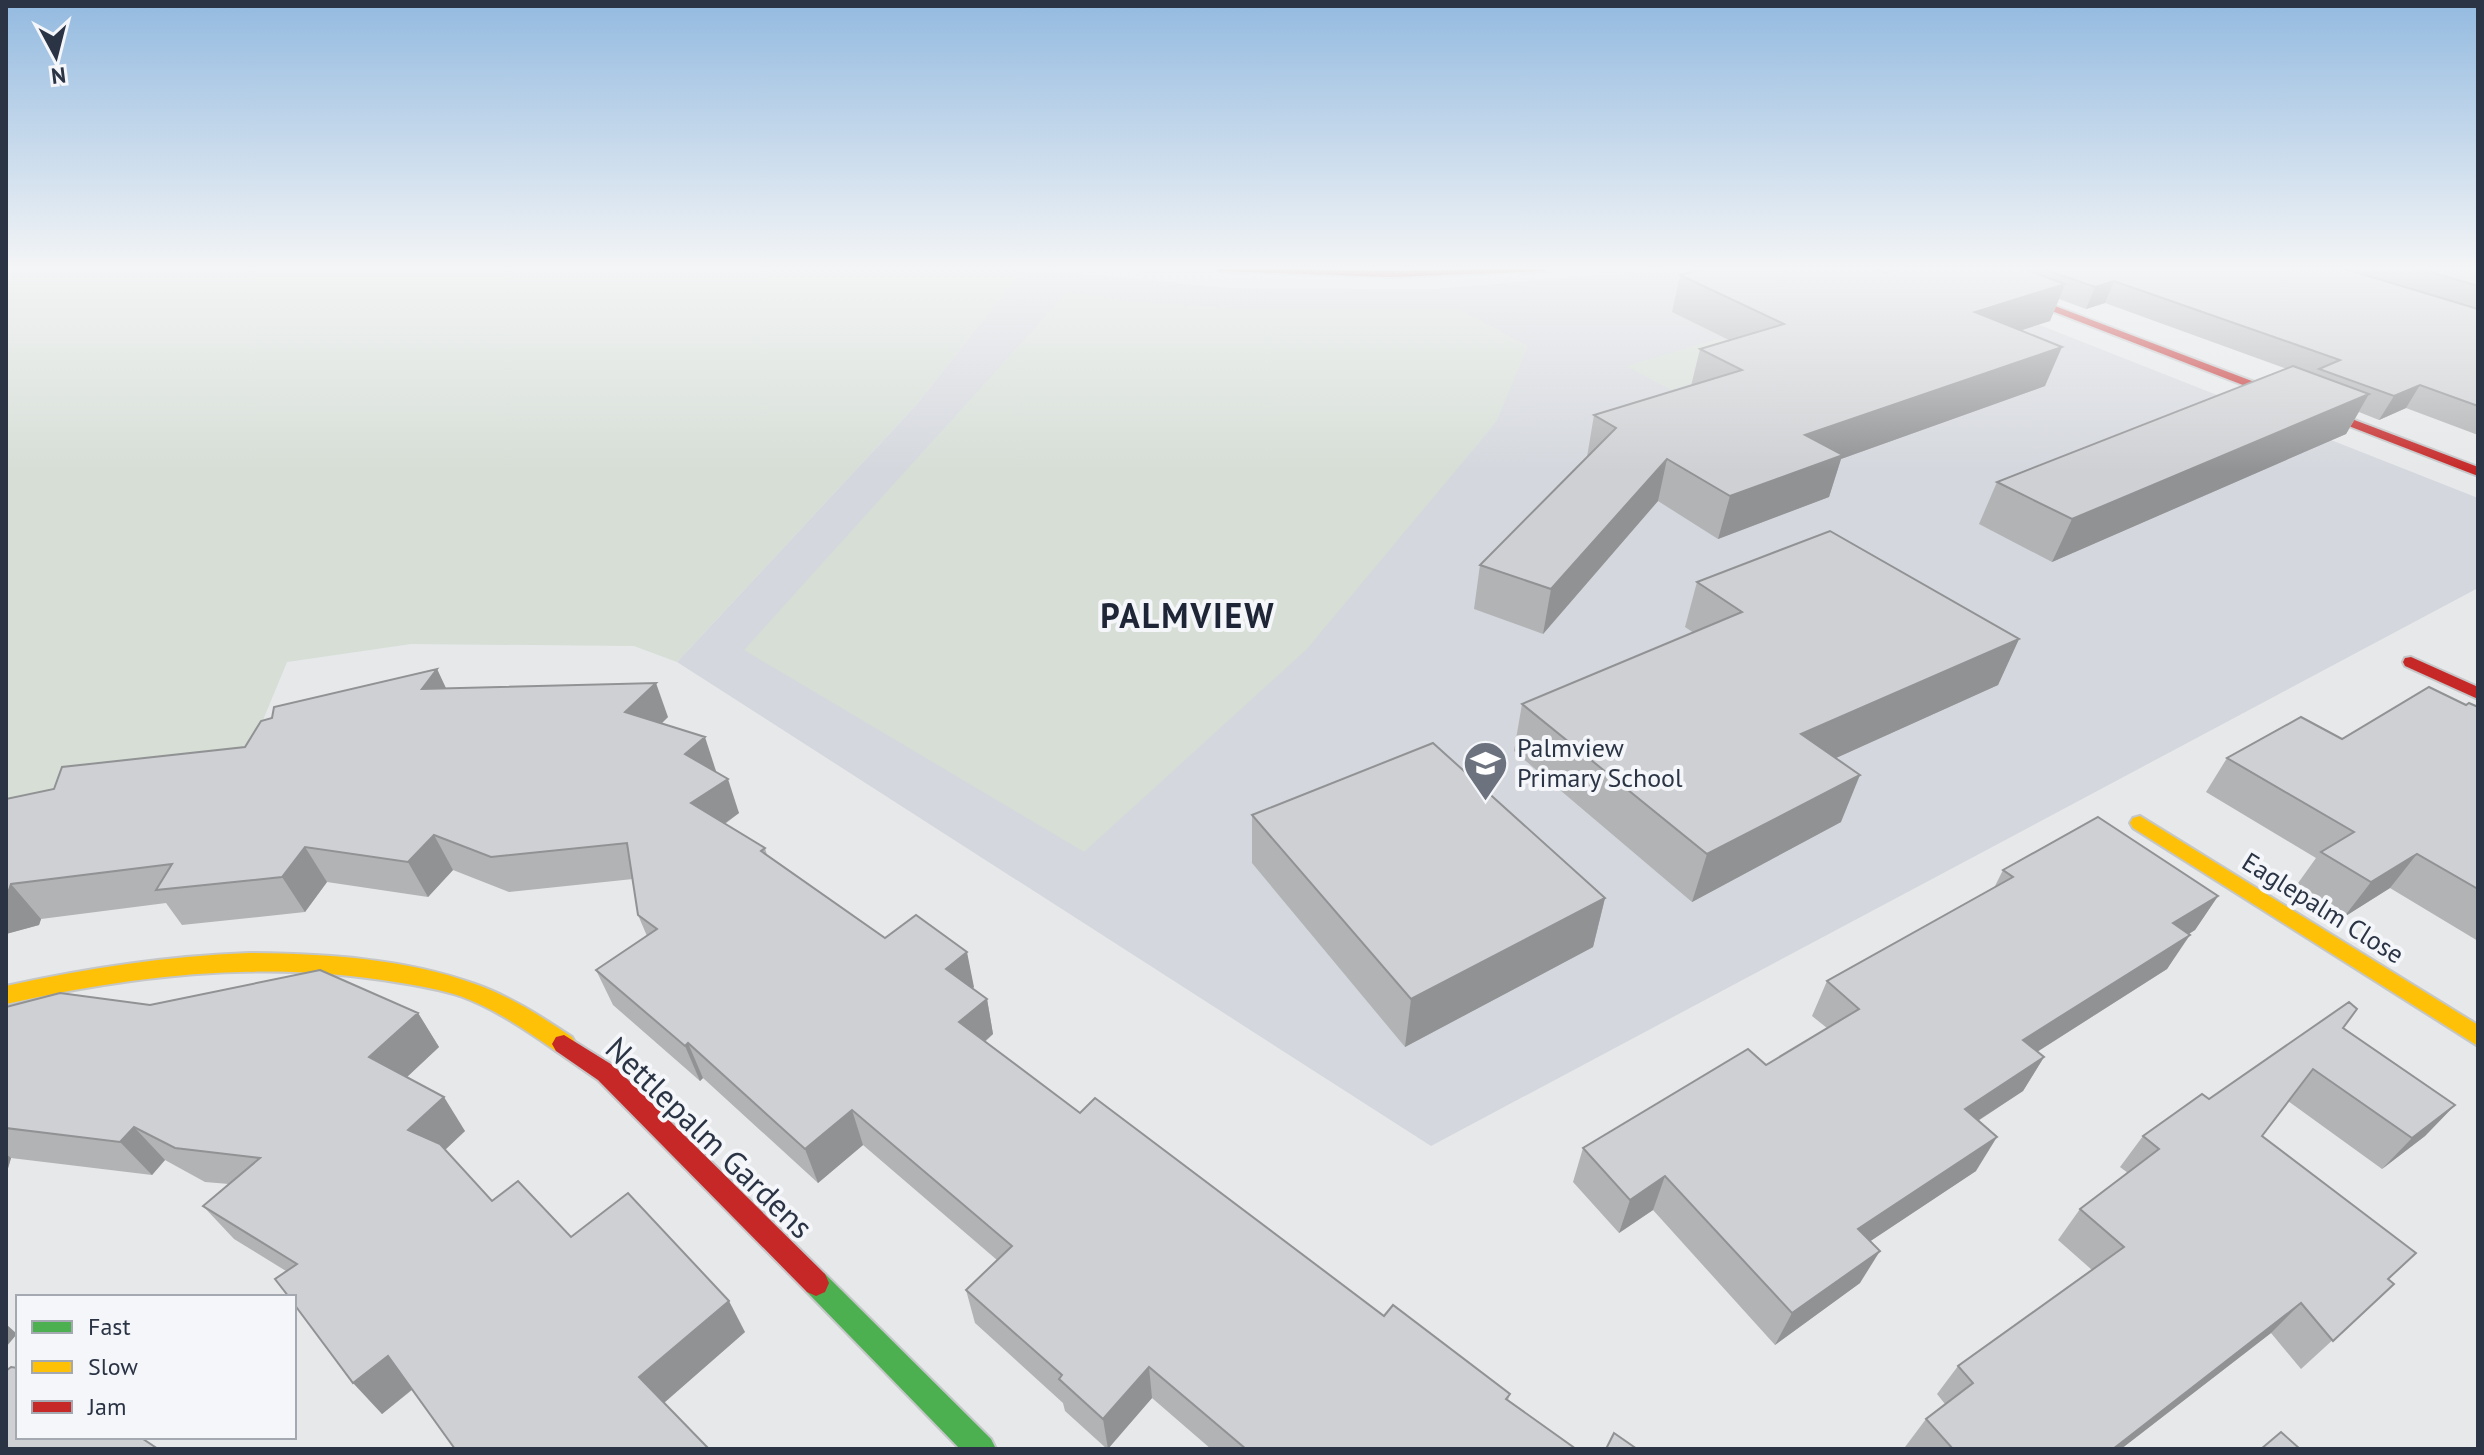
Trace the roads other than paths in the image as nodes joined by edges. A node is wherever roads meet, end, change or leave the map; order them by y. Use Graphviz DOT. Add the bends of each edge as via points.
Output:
graph roads {
  1 [pos="2123,336"];
  2 [pos="2478,472"];
  3 [pos="2411,662"];
  4 [pos="2478,694"];
  5 [pos="2140,823"];
  6 [pos="6,995"];
  7 [pos="2478,1037"];
  8 [pos="981,1449"];
  1 -- 2 [label="street"];
  3 -- 4 [label="street"];
  5 -- 7 [label="street, Eaglepalm Close"];
  6 -- 8 [label="street, Nettlepalm Gardens" via="74,977 191,962 302,959 391,972 473,992 533,1023 606,1073"];
}
